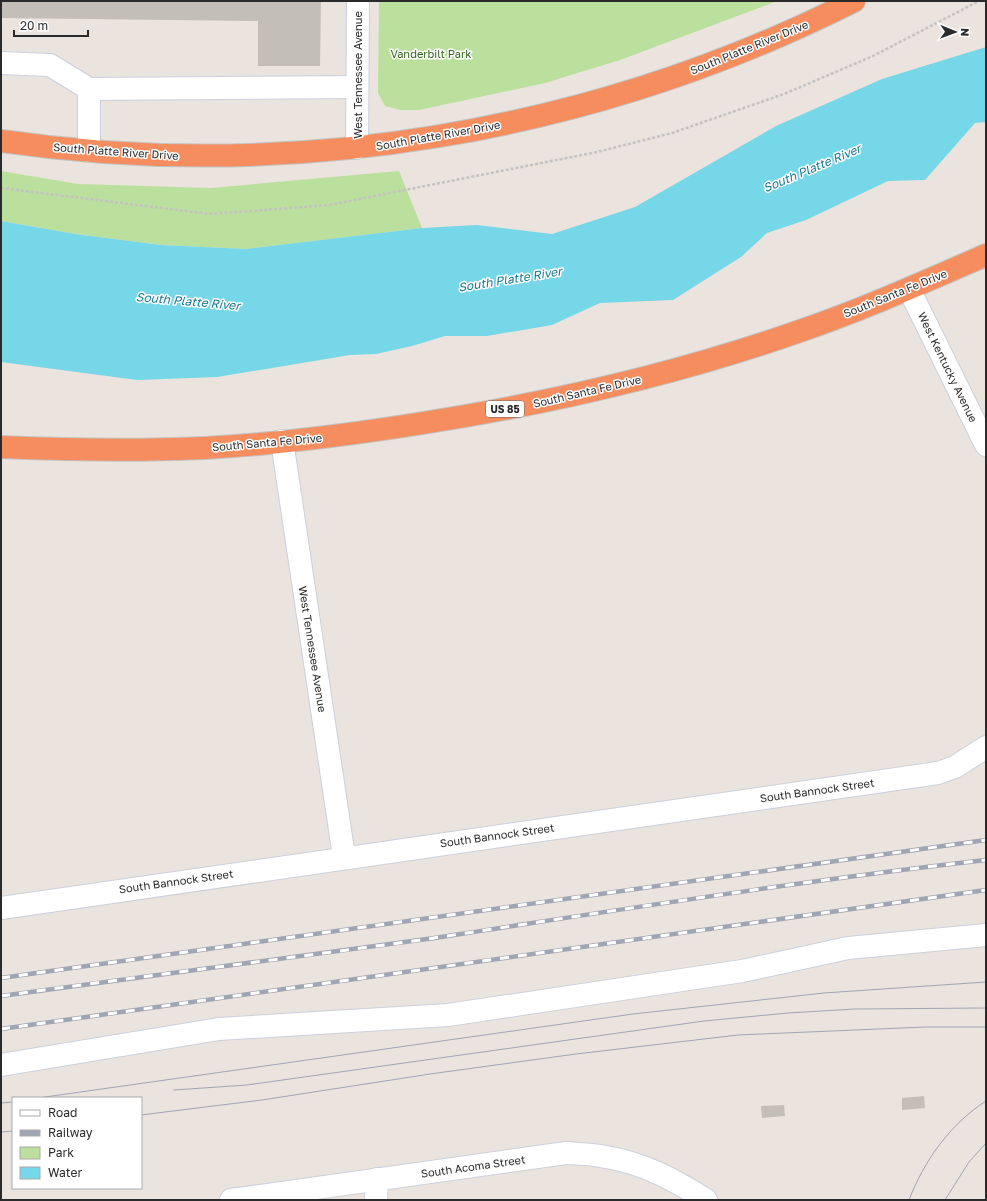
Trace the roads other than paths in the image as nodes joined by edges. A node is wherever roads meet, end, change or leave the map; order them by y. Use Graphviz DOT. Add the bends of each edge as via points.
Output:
graph roads {
  1 [pos="358,1"];
  2 [pos="854,1"];
  3 [pos="1,63"];
  4 [pos="357,87"];
  5 [pos="89,89"];
  6 [pos="1,141"];
  7 [pos="357,148"];
  8 [pos="89,151"];
  9 [pos="986,255"];
  10 [pos="909,288"];
  11 [pos="282,441"];
  12 [pos="986,445"];
  13 [pos="1,447"];
  14 [pos="986,747"];
  15 [pos="344,857"];
  16 [pos="1,908"];
  17 [pos="986,935"];
  18 [pos="1,1065"];
  19 [pos="377,1190"];
  20 [pos="231,1200"];
  21 [pos="706,1200"];
  1 -- 4 [label="street, West Tennessee Avenue"];
  2 -- 7 [label="highway, South Platte River Drive" via="796,29 719,60 587,104 458,133"];
  3 -- 5 [label="street" via="50,65"];
  4 -- 5 [label="street"];
  4 -- 7 [label="street, West Tennessee Avenue"];
  5 -- 8 [label="street"];
  6 -- 8 [label="highway, South Platte River Drive"];
  7 -- 8 [label="highway, South Platte River Drive" via="232,156 145,155"];
  9 -- 10 [label="highway, South Santa Fe Drive / US 85"];
  10 -- 11 [label="highway, South Santa Fe Drive / US 85" via="800,331 598,390 463,417 363,433"];
  10 -- 12 [label="street, West Kentucky Avenue"];
  11 -- 13 [label="highway, South Santa Fe Drive / US 85" via="205,448"];
  11 -- 15 [label="street, West Tennessee Avenue"];
  14 -- 15 [label="street, South Bannock Street" via="955,767 938,773"];
  15 -- 16 [label="street, South Bannock Street"];
  17 -- 18 [label="street" via="848,948 742,971 448,1015 219,1029"];
  19 -- 20 [label="street, South Acoma Street"];
  19 -- 21 [label="street, South Acoma Street" via="566,1153 606,1156 644,1167 680,1182"];
}
